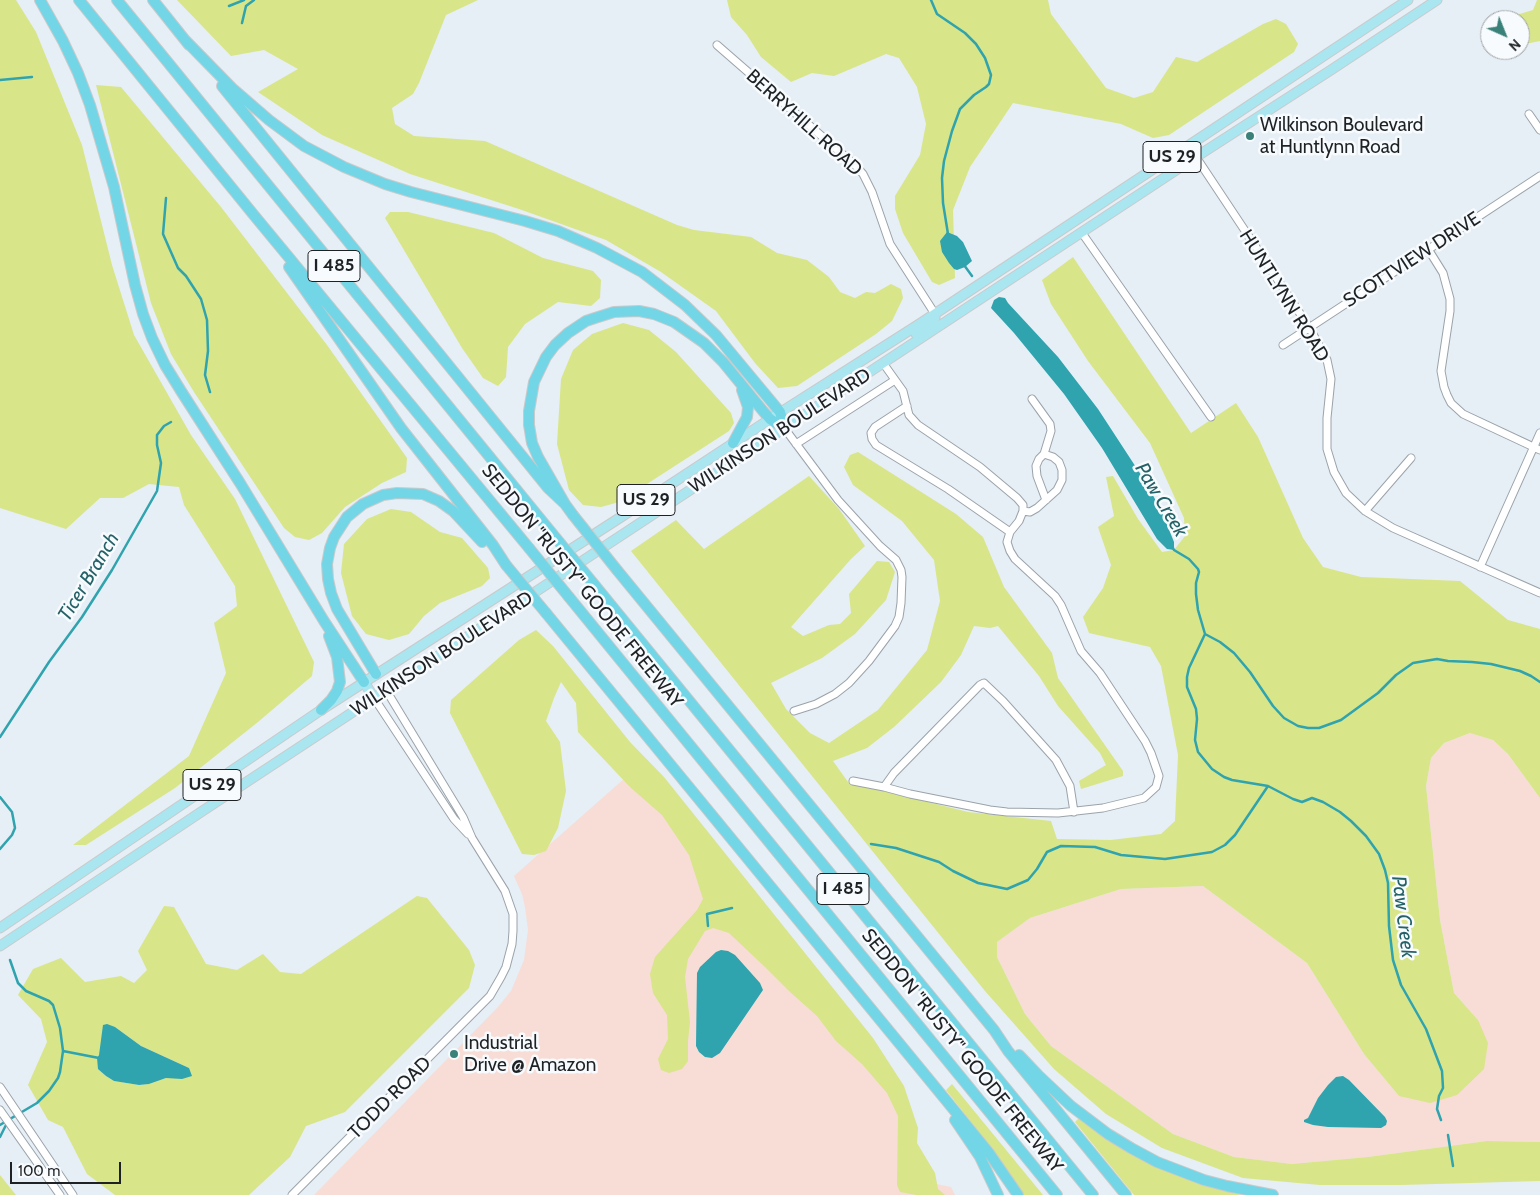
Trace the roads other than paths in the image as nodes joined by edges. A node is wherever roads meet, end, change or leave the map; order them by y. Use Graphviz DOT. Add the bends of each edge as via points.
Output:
graph roads {
  1 [pos="40,0"];
  2 [pos="79,0"];
  3 [pos="117,0"];
  4 [pos="153,0"];
  5 [pos="1408,0"];
  6 [pos="1437,0"];
  7 [pos="185,40"];
  8 [pos="718,45"];
  9 [pos="1529,114"];
  10 [pos="1540,130"];
  11 [pos="1196,157"];
  12 [pos="1540,176"];
  13 [pos="1114,196"];
  14 [pos="1121,206"];
  15 [pos="253,214"];
  16 [pos="1082,232"];
  17 [pos="1428,249"];
  18 [pos="935,314"];
  19 [pos="1309,327"];
  20 [pos="1284,345"];
  21 [pos="883,363"];
  22 [pos="895,380"];
  23 [pos="739,383"];
  24 [pos="1032,399"];
  25 [pos="823,404"];
  26 [pos="906,406"];
  27 [pos="780,412"];
  28 [pos="770,418"];
  29 [pos="1211,418"];
  30 [pos="785,429"];
  31 [pos="1540,433"];
  32 [pos="732,443"];
  33 [pos="796,444"];
  34 [pos="1537,449"];
  35 [pos="1044,454"];
  36 [pos="1411,458"];
  37 [pos="1046,500"];
  38 [pos="565,504"];
  39 [pos="1023,511"];
  40 [pos="1365,511"];
  41 [pos="1010,532"];
  42 [pos="506,565"];
  43 [pos="1480,567"];
  44 [pos="1540,593"];
  45 [pos="324,621"];
  46 [pos="376,674"];
  47 [pos="364,682"];
  48 [pos="386,690"];
  49 [pos="374,698"];
  50 [pos="321,710"];
  51 [pos="794,711"];
  52 [pos="853,781"];
  53 [pos="884,786"];
  54 [pos="1074,812"];
  55 [pos="472,838"];
  56 [pos="0,928"];
  57 [pos="0,946"];
  58 [pos="994,1030"];
  59 [pos="0,1087"];
  60 [pos="945,1099"];
  61 [pos="0,1110"];
  62 [pos="60,1195"];
  63 [pos="73,1195"];
  64 [pos="292,1195"];
  65 [pos="998,1195"];
  66 [pos="1018,1195"];
  67 [pos="1057,1195"];
  68 [pos="1093,1195"];
  69 [pos="1126,1195"];
  70 [pos="1273,1195"];
  1 -- 45 [label="highway" via="90,105 114,187 135,285 152,338 165,365"];
  2 -- 15 [label="highway, SEDDON \"RUSTY\" GOODE FREEWAY / I 485"];
  3 -- 68 [label="highway, SEDDON \"RUSTY\" GOODE FREEWAY / I 485, bridge"];
  4 -- 7 [label="highway"];
  5 -- 13 [label="main road, WILKINSON BOULEVARD / US 29"];
  6 -- 11 [label="main road, WILKINSON BOULEVARD / US 29"];
  7 -- 27 [label="highway" via="269,120 304,146 344,167 412,192 558,231 642,272 703,321"];
  7 -- 38 [label="highway" via="541,480"];
  8 -- 18 [label="street, BERRYHILL ROAD" via="863,174 890,244"];
  9 -- 10 [label="street"];
  11 -- 14 [label="main road, WILKINSON BOULEVARD / US 29"];
  11 -- 19 [label="street, HUNTLYNN ROAD"];
  12 -- 17 [label="street, SCOTTVIEW DRIVE"];
  13 -- 14 [label="main road"];
  13 -- 18 [label="main road, WILKINSON BOULEVARD / US 29"];
  14 -- 16 [label="main road, WILKINSON BOULEVARD / US 29"];
  15 -- 42 [label="highway" via="381,400"];
  15 -- 67 [label="highway, SEDDON \"RUSTY\" GOODE FREEWAY / I 485, bridge"];
  16 -- 21 [label="main road, WILKINSON BOULEVARD / US 29"];
  16 -- 29 [label="street"];
  17 -- 19 [label="street, SCOTTVIEW DRIVE"];
  17 -- 34 [label="street" via="1443,273 1450,299 1442,370 1447,395 1463,414"];
  18 -- 25 [label="main road" via="932,323 859,373"];
  18 -- 27 [label="main road, WILKINSON BOULEVARD / US 29"];
  19 -- 20 [label="street, SCOTTVIEW DRIVE"];
  19 -- 40 [label="street, HUNTLYNN ROAD" via="1330,370 1326,435 1330,460 1339,483"];
  21 -- 22 [label="street"];
  21 -- 25 [label="main road, WILKINSON BOULEVARD / US 29"];
  22 -- 26 [label="street"];
  22 -- 33 [label="street"];
  23 -- 28 [label="highway"];
  23 -- 32 [label="highway" via="748,407 747,417"];
  23 -- 38 [label="highway" via="694,335 654,314 614,312 573,329 555,345 540,368 529,411 532,443"];
  24 -- 35 [label="street" via="1052,431"];
  25 -- 30 [label="main road, WILKINSON BOULEVARD / US 29"];
  26 -- 39 [label="street" via="918,425 987,473 1017,498 1023,505"];
  26 -- 41 [label="street" via="875,427 871,433 876,444"];
  27 -- 28 [label="main road, WILKINSON BOULEVARD / US 29"];
  27 -- 30 [label="highway"];
  28 -- 30 [label="highway"];
  28 -- 32 [label="main road, WILKINSON BOULEVARD / US 29"];
  30 -- 33 [label="street"];
  30 -- 48 [label="main road, WILKINSON BOULEVARD / US 29"];
  31 -- 34 [label="street"];
  32 -- 46 [label="main road, WILKINSON BOULEVARD / US 29"];
  33 -- 51 [label="street" via="838,500 896,560 902,577 901,604 895,626 869,661 835,694"];
  34 -- 43 [label="street"];
  35 -- 37 [label="street" via="1036,466"];
  35 -- 37 [label="street" via="1053,456 1062,470 1062,480"];
  36 -- 40 [label="street"];
  37 -- 39 [label="street" via="1030,512"];
  38 -- 58 [label="highway, bridge"];
  39 -- 41 [label="street" via="1020,521"];
  40 -- 43 [label="street, HUNTLYNN ROAD" via="1393,528"];
  41 -- 54 [label="street" via="1007,542 1010,551 1055,596 1081,652 1100,673 1145,741 1159,776 1156,786 1144,798"];
  42 -- 46 [label="highway" via="453,511 423,494 397,492 383,495 354,511 341,526 330,548 328,579 337,609"];
  42 -- 60 [label="highway, bridge"];
  43 -- 44 [label="street, HUNTLYNN ROAD"];
  45 -- 47 [label="highway"];
  45 -- 50 [label="highway" via="340,682 331,700"];
  46 -- 47 [label="main road, WILKINSON BOULEVARD / US 29"];
  46 -- 48 [label="main road"];
  47 -- 49 [label="main road"];
  47 -- 50 [label="main road, WILKINSON BOULEVARD / US 29"];
  48 -- 49 [label="main road, WILKINSON BOULEVARD / US 29"];
  48 -- 55 [label="street, TODD ROAD" via="463,817"];
  49 -- 55 [label="street, TODD ROAD" via="454,819"];
  49 -- 57 [label="main road, WILKINSON BOULEVARD / US 29"];
  50 -- 56 [label="main road, WILKINSON BOULEVARD / US 29"];
  52 -- 53 [label="street"];
  53 -- 54 [label="street" via="990,810"];
  53 -- 54 [label="street" via="984,683 1056,760 1070,786"];
  55 -- 64 [label="street, TODD ROAD" via="512,908 512,944 501,978 483,1004"];
  58 -- 69 [label="highway"];
  58 -- 70 [label="highway" via="1066,1102 1131,1148 1204,1180"];
  59 -- 63 [label="street"];
  60 -- 65 [label="highway" via="946,1106 980,1157"];
  60 -- 66 [label="highway"];
  61 -- 62 [label="street"];
}
